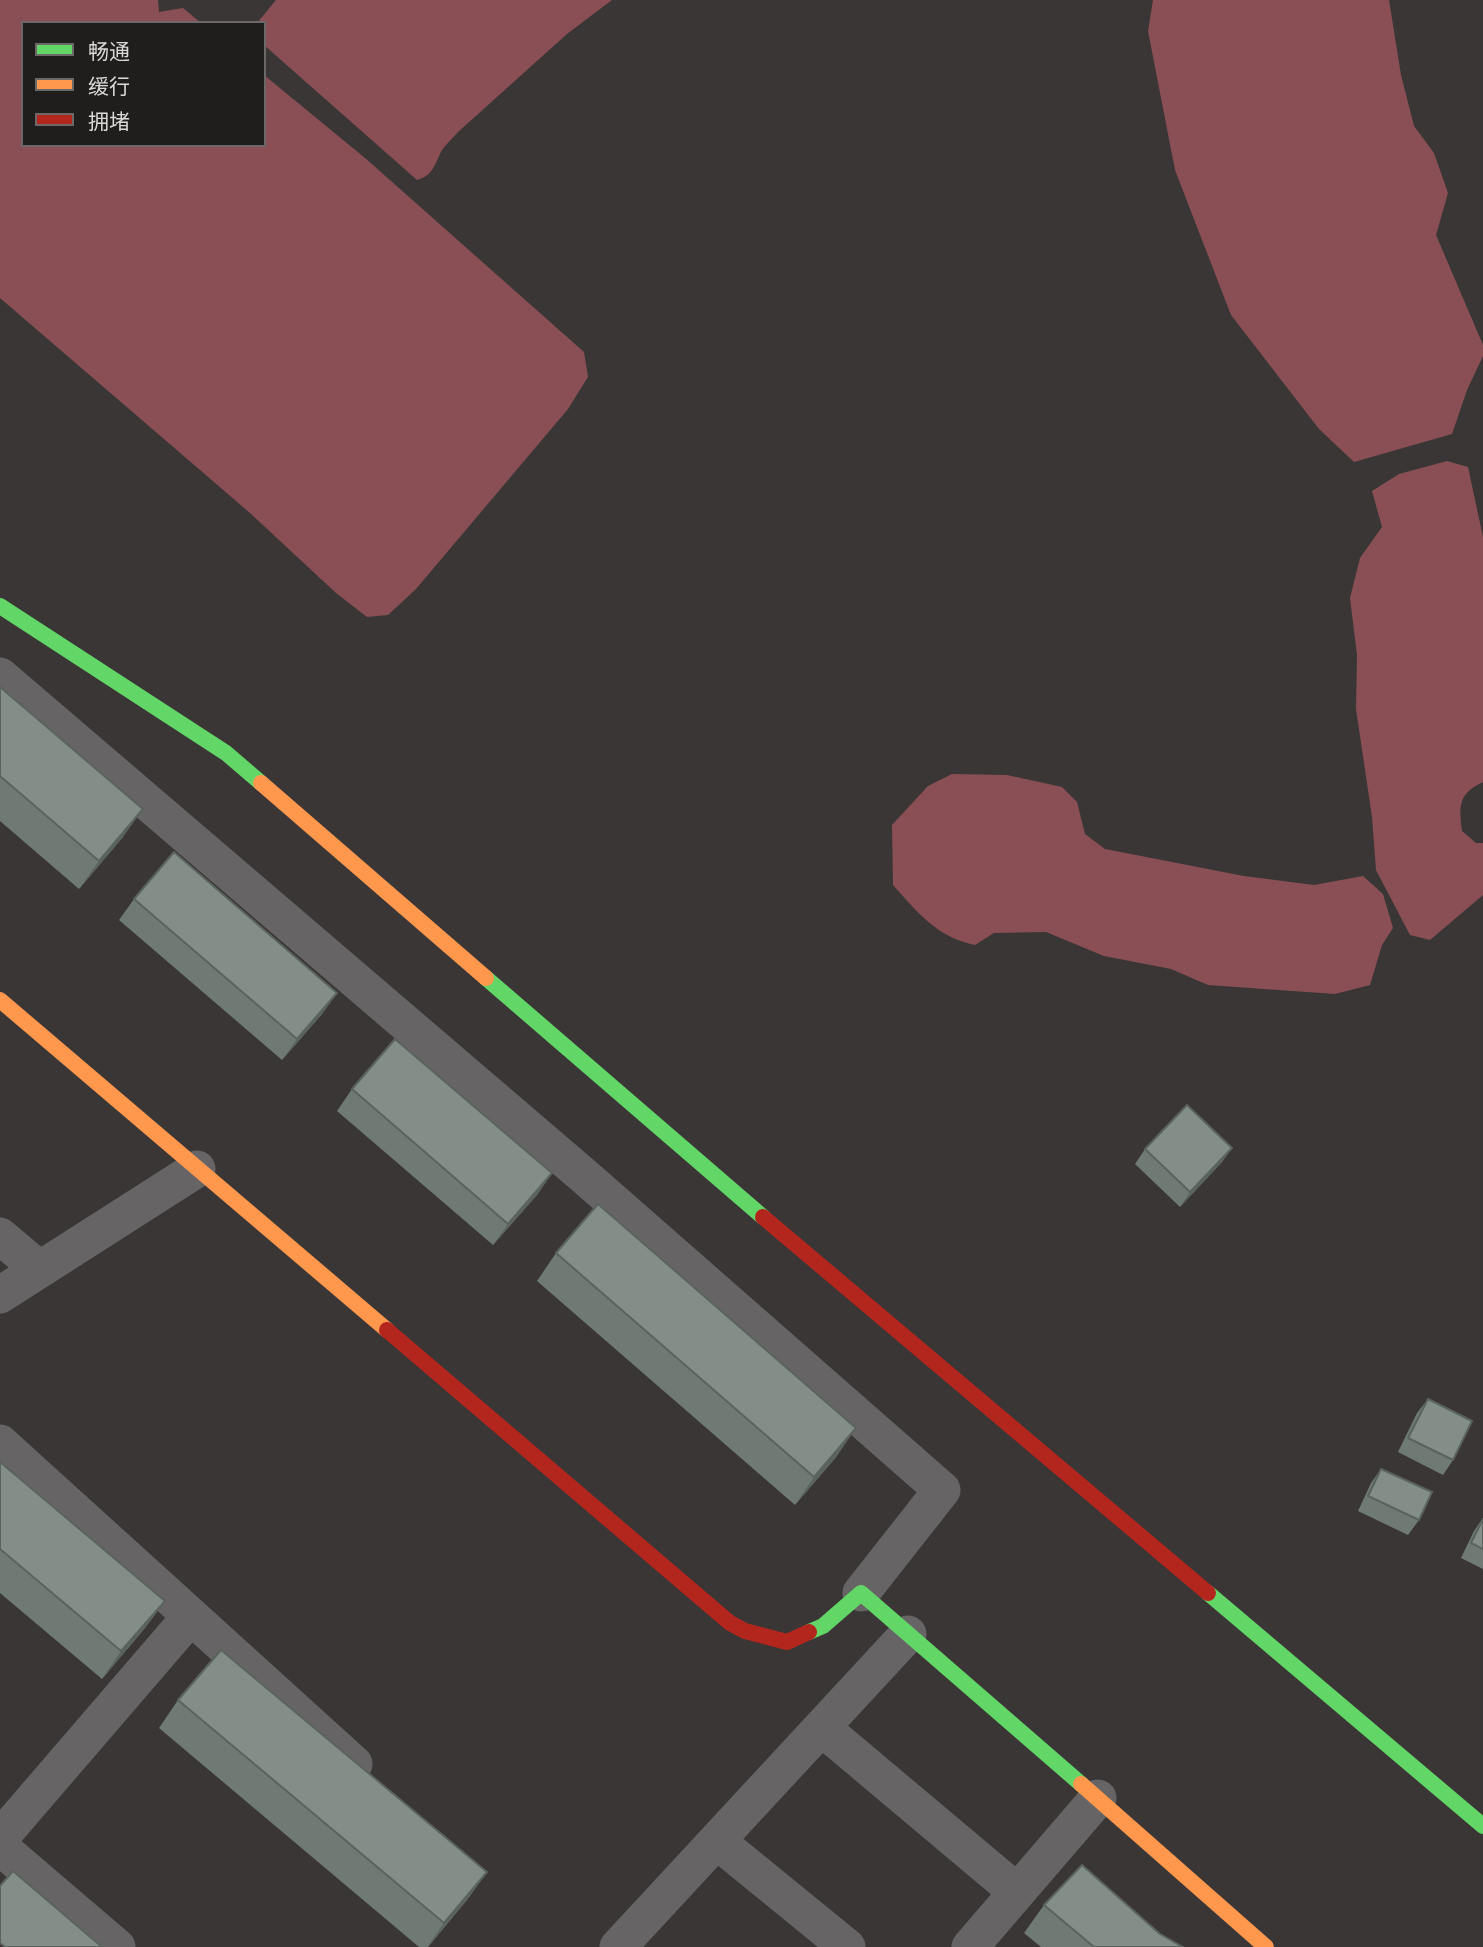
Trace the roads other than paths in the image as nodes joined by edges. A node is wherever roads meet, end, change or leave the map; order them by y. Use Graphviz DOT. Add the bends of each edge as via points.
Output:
graph roads {
  1 [pos="0,606"];
  2 [pos="0,676"];
  3 [pos="0,1000"];
  4 [pos="197,1170"];
  5 [pos="0,1236"];
  6 [pos="39,1269"];
  7 [pos="0,1295"];
  8 [pos="0,1443"];
  9 [pos="861,1593"];
  10 [pos="191,1616"];
  11 [pos="908,1634"];
  12 [pos="822,1728"];
  13 [pos="382,1789"];
  14 [pos="1098,1798"];
  15 [pos="1483,1826"];
  16 [pos="0,1838"];
  17 [pos="717,1841"];
  18 [pos="0,1847"];
  19 [pos="1017,1892"];
  20 [pos="990,1940"];
  21 [pos="626,1944"];
  22 [pos="117,1947"];
  23 [pos="847,1947"];
  24 [pos="1266,1947"];
  1 -- 15 [label="street" via="226,753 748,1204"];
  2 -- 9 [label="street" via="584,1176 942,1490"];
  3 -- 4 [label="street"];
  4 -- 6 [label="street"];
  4 -- 9 [label="street" via="730,1623 787,1642 823,1626"];
  5 -- 6 [label="street"];
  6 -- 7 [label="street"];
  8 -- 10 [label="street"];
  9 -- 11 [label="street"];
  10 -- 13 [label="street"];
  10 -- 16 [label="street"];
  11 -- 12 [label="street"];
  11 -- 14 [label="street"];
  12 -- 17 [label="street"];
  12 -- 19 [label="street"];
  14 -- 19 [label="street"];
  14 -- 24 [label="street"];
  17 -- 21 [label="street"];
  17 -- 23 [label="street"];
  18 -- 22 [label="street"];
  19 -- 20 [label="street"];
}
